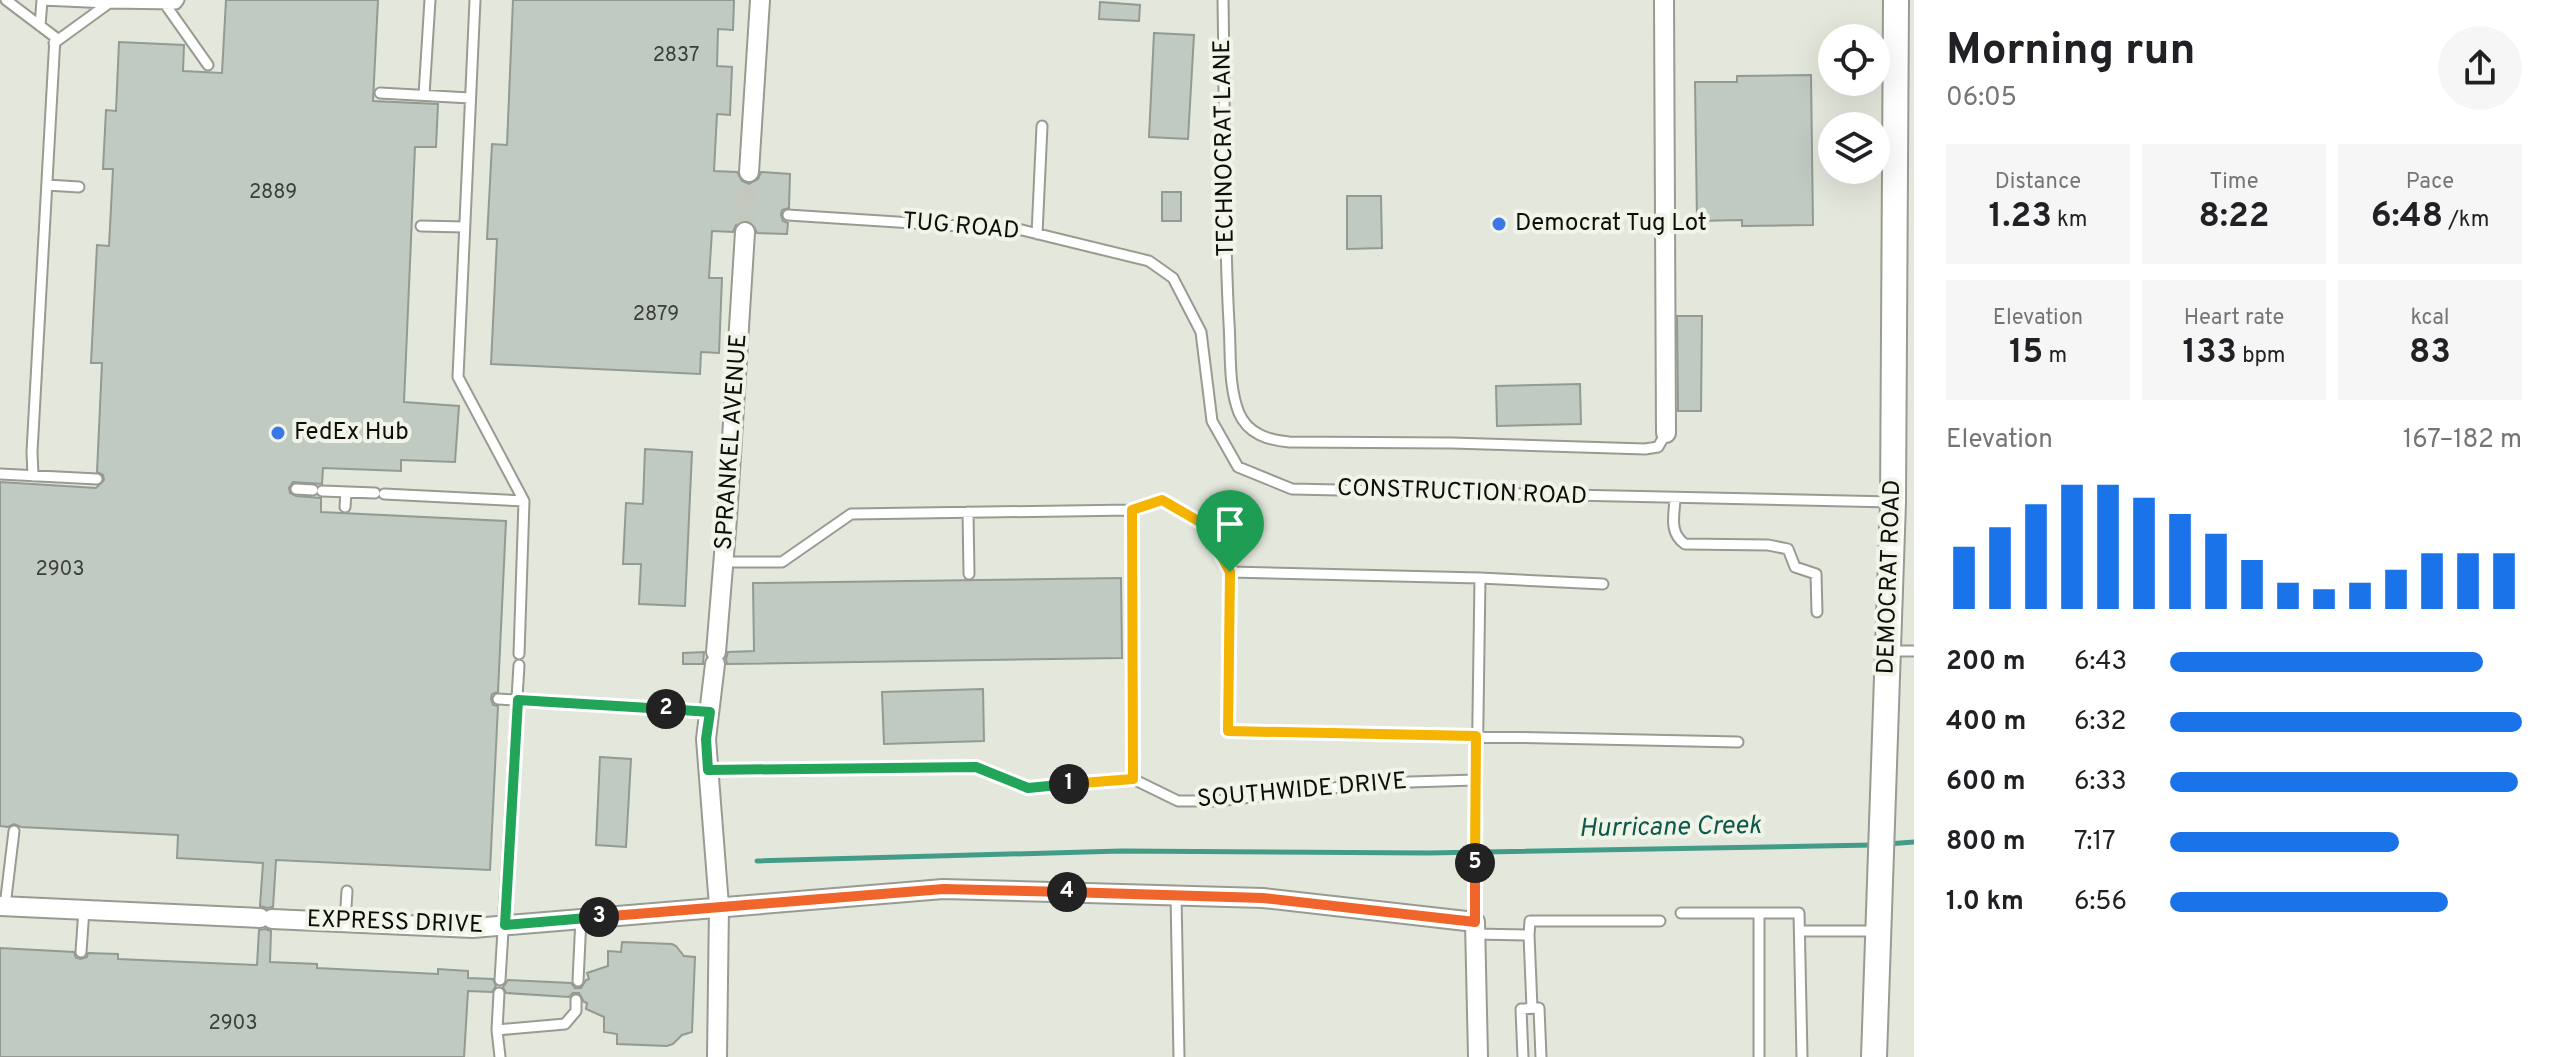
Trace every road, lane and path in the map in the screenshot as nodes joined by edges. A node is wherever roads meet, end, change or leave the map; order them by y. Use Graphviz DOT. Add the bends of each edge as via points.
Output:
graph roads {
  1 [pos="6,0"];
  2 [pos="42,0"];
  3 [pos="179,0"];
  4 [pos="430,0"];
  5 [pos="475,0"];
  6 [pos="760,0"];
  7 [pos="1223,0"];
  8 [pos="1664,0"];
  9 [pos="1896,0"];
  10 [pos="109,3"];
  11 [pos="165,4"];
  12 [pos="40,26"];
  13 [pos="54,43"];
  14 [pos="208,65"];
  15 [pos="380,93"];
  16 [pos="424,95"];
  17 [pos="470,98"];
  18 [pos="1042,126"];
  19 [pos="749,172"];
  20 [pos="47,185"];
  21 [pos="79,187"];
  22 [pos="788,215"];
  23 [pos="421,226"];
  24 [pos="464,227"];
  25 [pos="745,232"];
  26 [pos="1037,234"];
  27 [pos="1173,278"];
  28 [pos="1666,433"];
  29 [pos="0,474"];
  30 [pos="33,476"];
  31 [pos="97,479"];
  32 [pos="296,489"];
  33 [pos="346,492"];
  34 [pos="1675,499"];
  35 [pos="524,501"];
  36 [pos="1893,502"];
  37 [pos="345,507"];
  38 [pos="1132,510"];
  39 [pos="968,512"];
  40 [pos="724,562"];
  41 [pos="1230,572"];
  42 [pos="969,574"];
  43 [pos="1480,578"];
  44 [pos="1603,584"];
  45 [pos="1817,612"];
  46 [pos="1887,651"];
  47 [pos="1914,651"];
  48 [pos="498,699"];
  49 [pos="518,700"];
  50 [pos="710,712"];
  51 [pos="1476,736"];
  52 [pos="1738,742"];
  53 [pos="708,770"];
  54 [pos="1133,779"];
  55 [pos="1475,780"];
  56 [pos="14,831"];
  57 [pos="347,891"];
  58 [pos="1176,895"];
  59 [pos="2,906"];
  60 [pos="719,906"];
  61 [pos="84,909"];
  62 [pos="1681,913"];
  63 [pos="1759,913"];
  64 [pos="581,918"];
  65 [pos="1660,921"];
  66 [pos="345,922"];
  67 [pos="505,925"];
  68 [pos="1475,928"];
  69 [pos="1800,931"];
  70 [pos="1878,931"];
  71 [pos="1529,935"];
  72 [pos="81,952"];
  73 [pos="500,980"];
  74 [pos="578,981"];
  75 [pos="499,993"];
  76 [pos="576,1000"];
  77 [pos="1532,1008"];
  78 [pos="497,1030"];
  79 [pos="500,1057"];
  80 [pos="717,1057"];
  81 [pos="1179,1057"];
  82 [pos="1478,1057"];
  83 [pos="1523,1057"];
  84 [pos="1541,1057"];
  85 [pos="1759,1057"];
  86 [pos="1802,1057"];
  87 [pos="1874,1057"];
  1 -- 12 [label="lane"];
  2 -- 10 [label="lane"];
  2 -- 12 [label="lane"];
  3 -- 11 [label="lane"];
  4 -- 16 [label="lane"];
  5 -- 17 [label="lane"];
  6 -- 19 [label="street"];
  7 -- 28 [label="lane, TECHNOCRAT LANE" via="1233,394 1251,429 1267,440 1645,449 1658,447"];
  8 -- 28 [label="street"];
  9 -- 36 [label="main road, DEMOCRAT ROAD"];
  10 -- 11 [label="lane"];
  10 -- 13 [label="lane"];
  11 -- 14 [label="lane"];
  12 -- 13 [label="lane" via="55,37"];
  13 -- 20 [label="lane"];
  15 -- 16 [label="lane"];
  16 -- 17 [label="lane"];
  17 -- 24 [label="lane"];
  18 -- 26 [label="lane"];
  20 -- 21 [label="lane"];
  20 -- 30 [label="lane"];
  22 -- 26 [label="lane, TUG ROAD" via="1000,227"];
  23 -- 24 [label="lane"];
  24 -- 35 [label="lane" via="458,377"];
  25 -- 40 [label="street, SPRANKEL AVENUE"];
  26 -- 27 [label="lane, TUG ROAD" via="1149,261"];
  27 -- 34 [label="lane, CONSTRUCTION ROAD" via="1201,332 1212,421 1238,467 1292,489"];
  29 -- 30 [label="lane"];
  30 -- 31 [label="lane"];
  32 -- 33 [label="lane"];
  33 -- 35 [label="lane"];
  33 -- 37 [label="lane"];
  34 -- 36 [label="lane, CONSTRUCTION ROAD"];
  34 -- 45 [label="lane" via="1674,533 1685,544 1788,549 1795,567 1816,574"];
  35 -- 49 [label="lane"];
  36 -- 46 [label="main road, DEMOCRAT ROAD"];
  38 -- 39 [label="lane"];
  38 -- 41 [label="lane" via="1162,500 1205,525"];
  38 -- 54 [label="lane"];
  39 -- 40 [label="lane" via="851,514 782,562"];
  39 -- 42 [label="lane"];
  40 -- 50 [label="street, SPRANKEL AVENUE"];
  41 -- 43 [label="lane"];
  41 -- 51 [label="lane" via="1228,731"];
  43 -- 44 [label="lane"];
  43 -- 51 [label="lane"];
  46 -- 47 [label="lane"];
  46 -- 70 [label="main road, DEMOCRAT ROAD"];
  48 -- 49 [label="lane"];
  49 -- 50 [label="lane"];
  49 -- 67 [label="lane"];
  50 -- 53 [label="street, SPRANKEL AVENUE"];
  51 -- 52 [label="lane"];
  51 -- 55 [label="lane"];
  53 -- 54 [label="lane" via="976,767 1028,788"];
  53 -- 60 [label="street, SPRANKEL AVENUE"];
  54 -- 55 [label="lane, SOUTHWIDE DRIVE" via="1178,801"];
  55 -- 68 [label="lane"];
  56 -- 59 [label="lane"];
  57 -- 66 [label="lane"];
  58 -- 60 [label="street, EXPRESS DRIVE" via="943,889"];
  58 -- 68 [label="street, EXPRESS DRIVE" via="1263,898"];
  58 -- 81 [label="lane"];
  59 -- 61 [label="street, EXPRESS DRIVE"];
  60 -- 64 [label="street, EXPRESS DRIVE"];
  60 -- 80 [label="street, SPRANKEL AVENUE"];
  61 -- 66 [label="street, EXPRESS DRIVE"];
  61 -- 72 [label="lane"];
  62 -- 63 [label="lane"];
  63 -- 69 [label="lane" via="1799,913"];
  63 -- 85 [label="lane"];
  64 -- 67 [label="street, EXPRESS DRIVE"];
  64 -- 74 [label="lane"];
  65 -- 71 [label="lane" via="1530,921"];
  66 -- 67 [label="street, EXPRESS DRIVE"];
  67 -- 73 [label="lane"];
  68 -- 71 [label="lane"];
  68 -- 82 [label="street"];
  69 -- 70 [label="lane"];
  69 -- 86 [label="lane"];
  70 -- 87 [label="main road, DEMOCRAT ROAD"];
  71 -- 77 [label="lane"];
  75 -- 78 [label="lane"];
  76 -- 78 [label="lane" via="576,1011 565,1024"];
  77 -- 83 [label="lane" via="1521,1009"];
  77 -- 84 [label="lane" via="1539,1008"];
  78 -- 79 [label="lane"];
}
